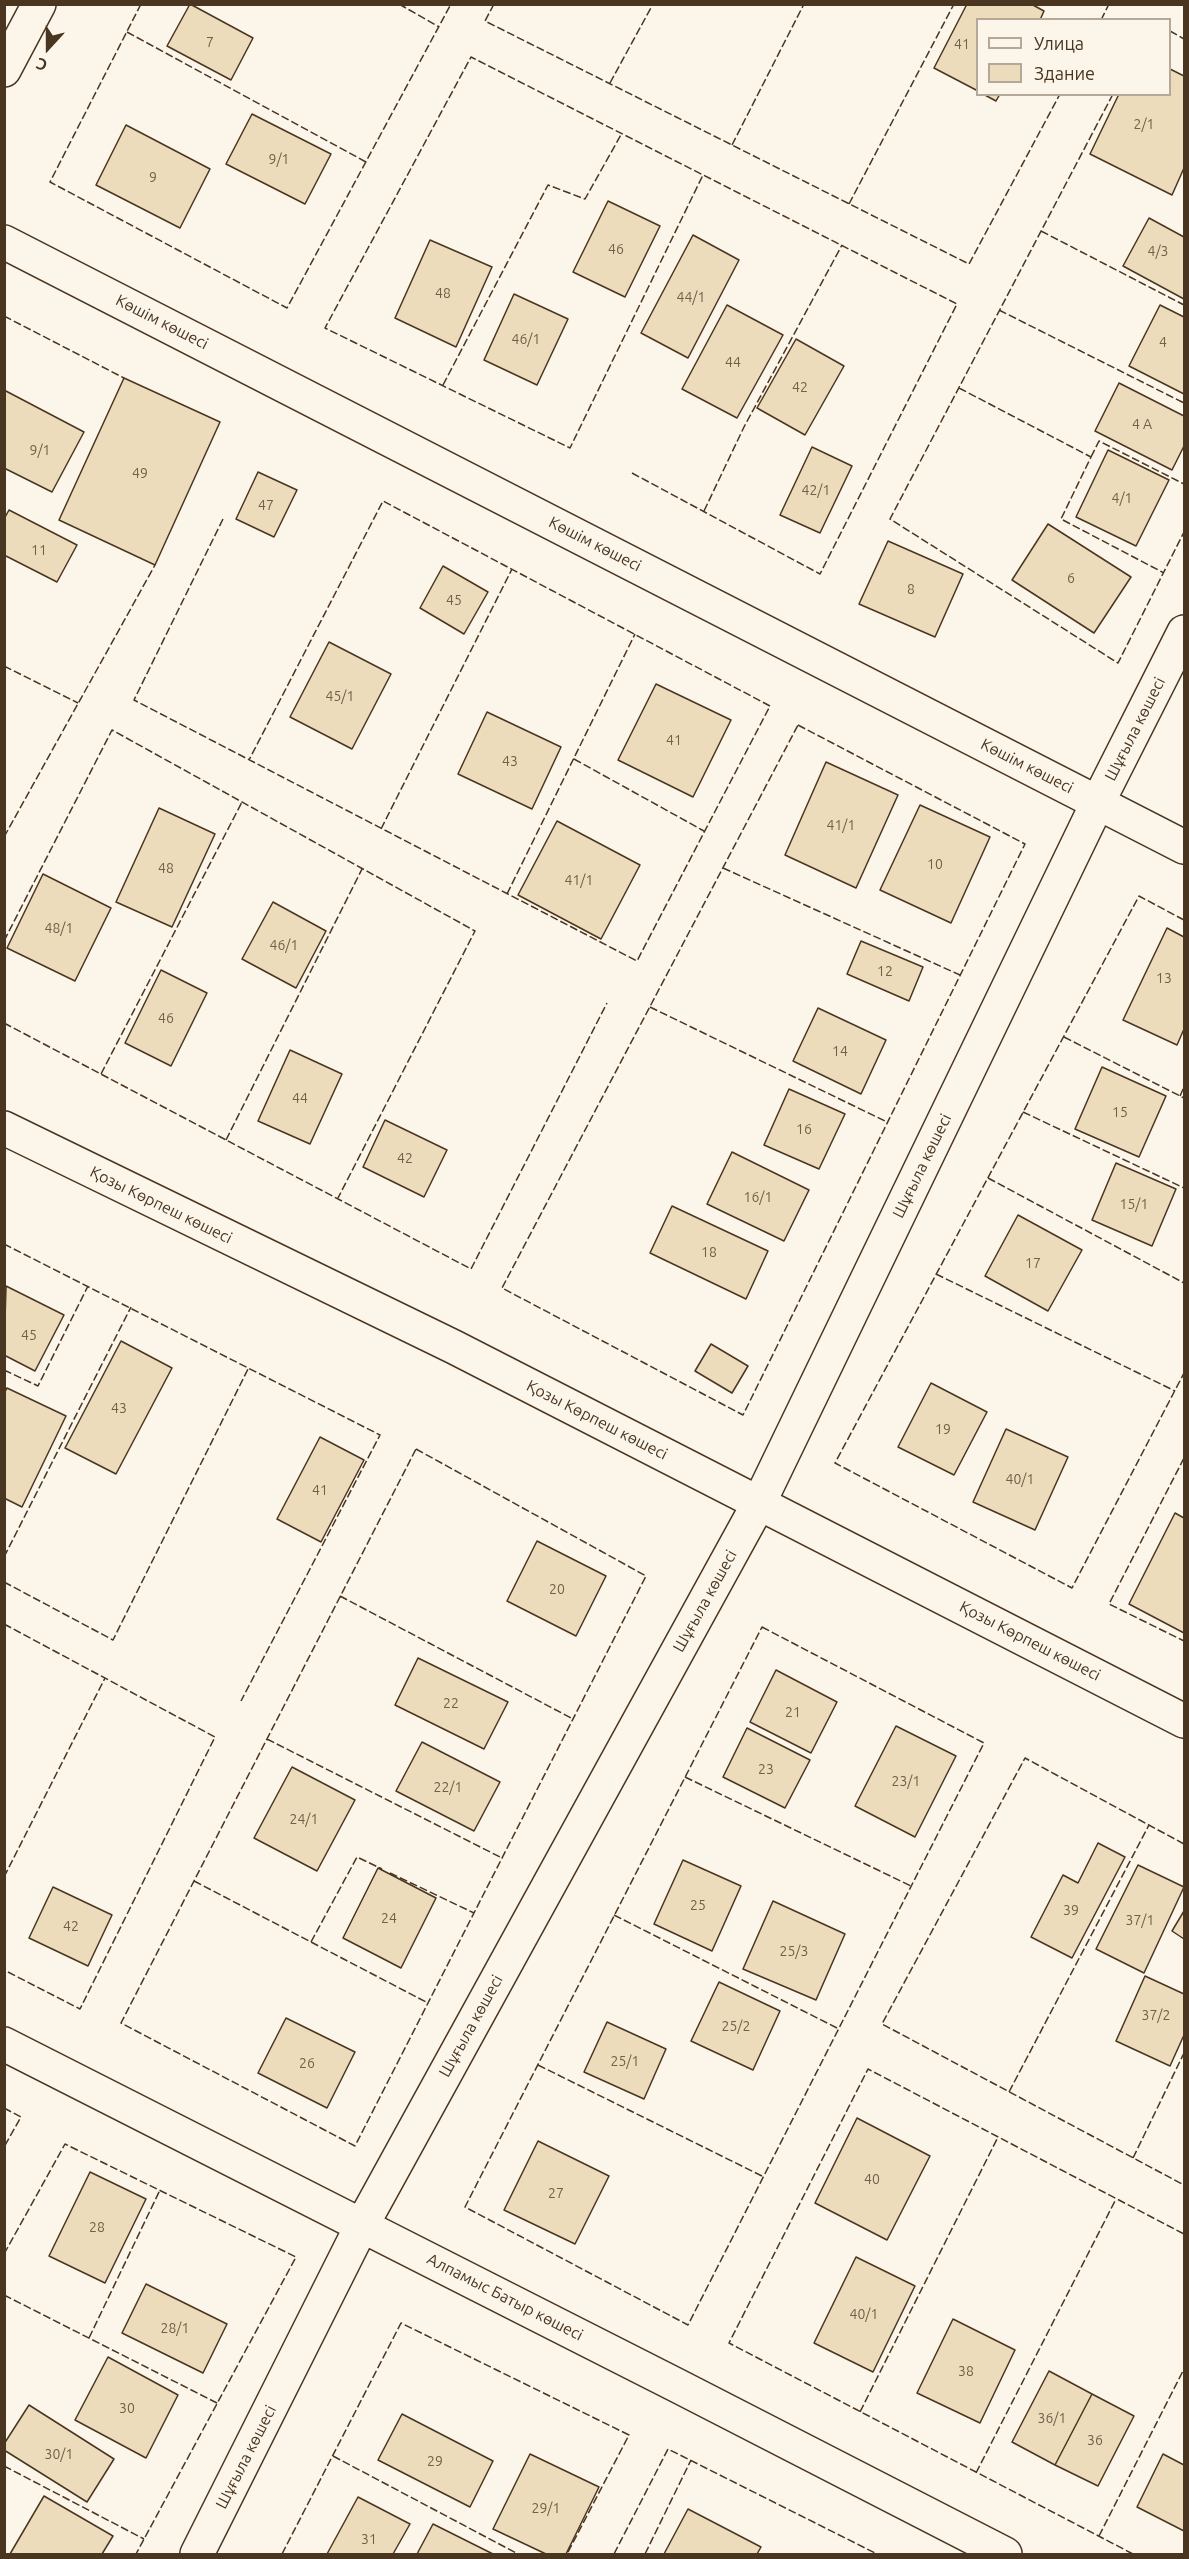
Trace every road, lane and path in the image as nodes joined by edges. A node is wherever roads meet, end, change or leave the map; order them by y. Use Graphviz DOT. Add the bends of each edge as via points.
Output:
graph roads {
  1 [pos="39,4"];
  2 [pos="4,70"];
  3 [pos="4,242"];
  4 [pos="1185,632"];
  5 [pos="1098,802"];
  6 [pos="1185,847"];
  7 [pos="4,1128"];
  8 [pos="759,1503"];
  9 [pos="1185,1721"];
  10 [pos="4,2044"];
  11 [pos="362,2225"];
  12 [pos="197,2554"];
  13 [pos="1005,2554"];
  1 -- 2 [label="street"];
  3 -- 5 [label="street, Көшім көшесі"];
  4 -- 5 [label="street, Шұғыла көшесі"];
  5 -- 6 [label="street, Көшім көшесі"];
  5 -- 8 [label="street, Шұғыла көшесі"];
  7 -- 8 [label="street, Қозы Көрпеш көшесі" via="454,1347"];
  8 -- 9 [label="street, Қозы Көрпеш көшесі"];
  8 -- 11 [label="street, Шұғыла көшесі"];
  10 -- 11 [label="street, Алпамыс Батыр көшесі"];
  11 -- 12 [label="street, Шұғыла көшесі"];
  11 -- 13 [label="street, Алпамыс Батыр көшесі"];
}
